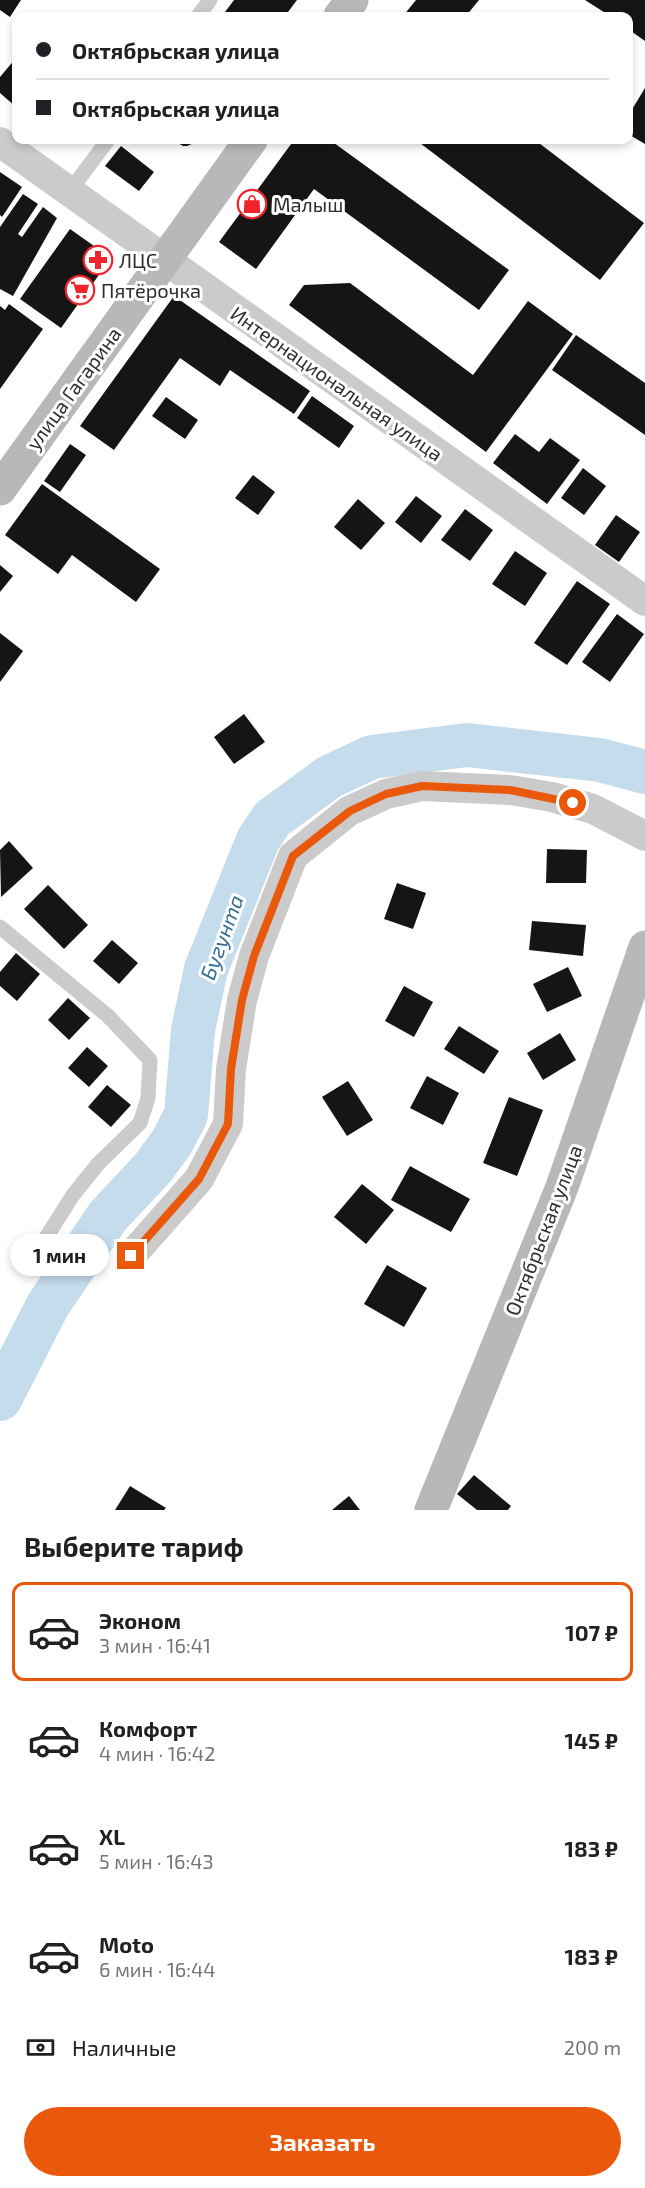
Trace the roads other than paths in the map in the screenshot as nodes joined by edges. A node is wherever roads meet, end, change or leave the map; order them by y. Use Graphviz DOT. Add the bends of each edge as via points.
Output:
graph roads {
  1 [pos="0,142"];
  2 [pos="105,144"];
  3 [pos="248,144"];
  4 [pos="69,192"];
  5 [pos="164,259"];
  6 [pos="0,489"];
  7 [pos="645,601"];
  8 [pos="645,836"];
  9 [pos="0,927"];
  10 [pos="645,947"];
  11 [pos="42,1244"];
  12 [pos="131,1256"];
  13 [pos="431,1510"];
  1 -- 4 [label="street, Интернациональная улица"];
  2 -- 4 [label="lane"];
  3 -- 5 [label="main road, улица Гагарина"];
  4 -- 5 [label="street, Интернациональная улица"];
  5 -- 6 [label="main road, улица Гагарина"];
  5 -- 7 [label="street, Интернациональная улица"];
  8 -- 12 [label="street" via="593,809 552,797 510,790 422,786 386,794 350,811 293,856 254,956 242,1000 231,1069 228,1124 199,1179"];
  9 -- 11 [label="lane" via="108,1016 150,1060 148,1098 140,1123 98,1164"];
  10 -- 13 [label="main road, Октябрьская улица" via="562,1187"];
}
